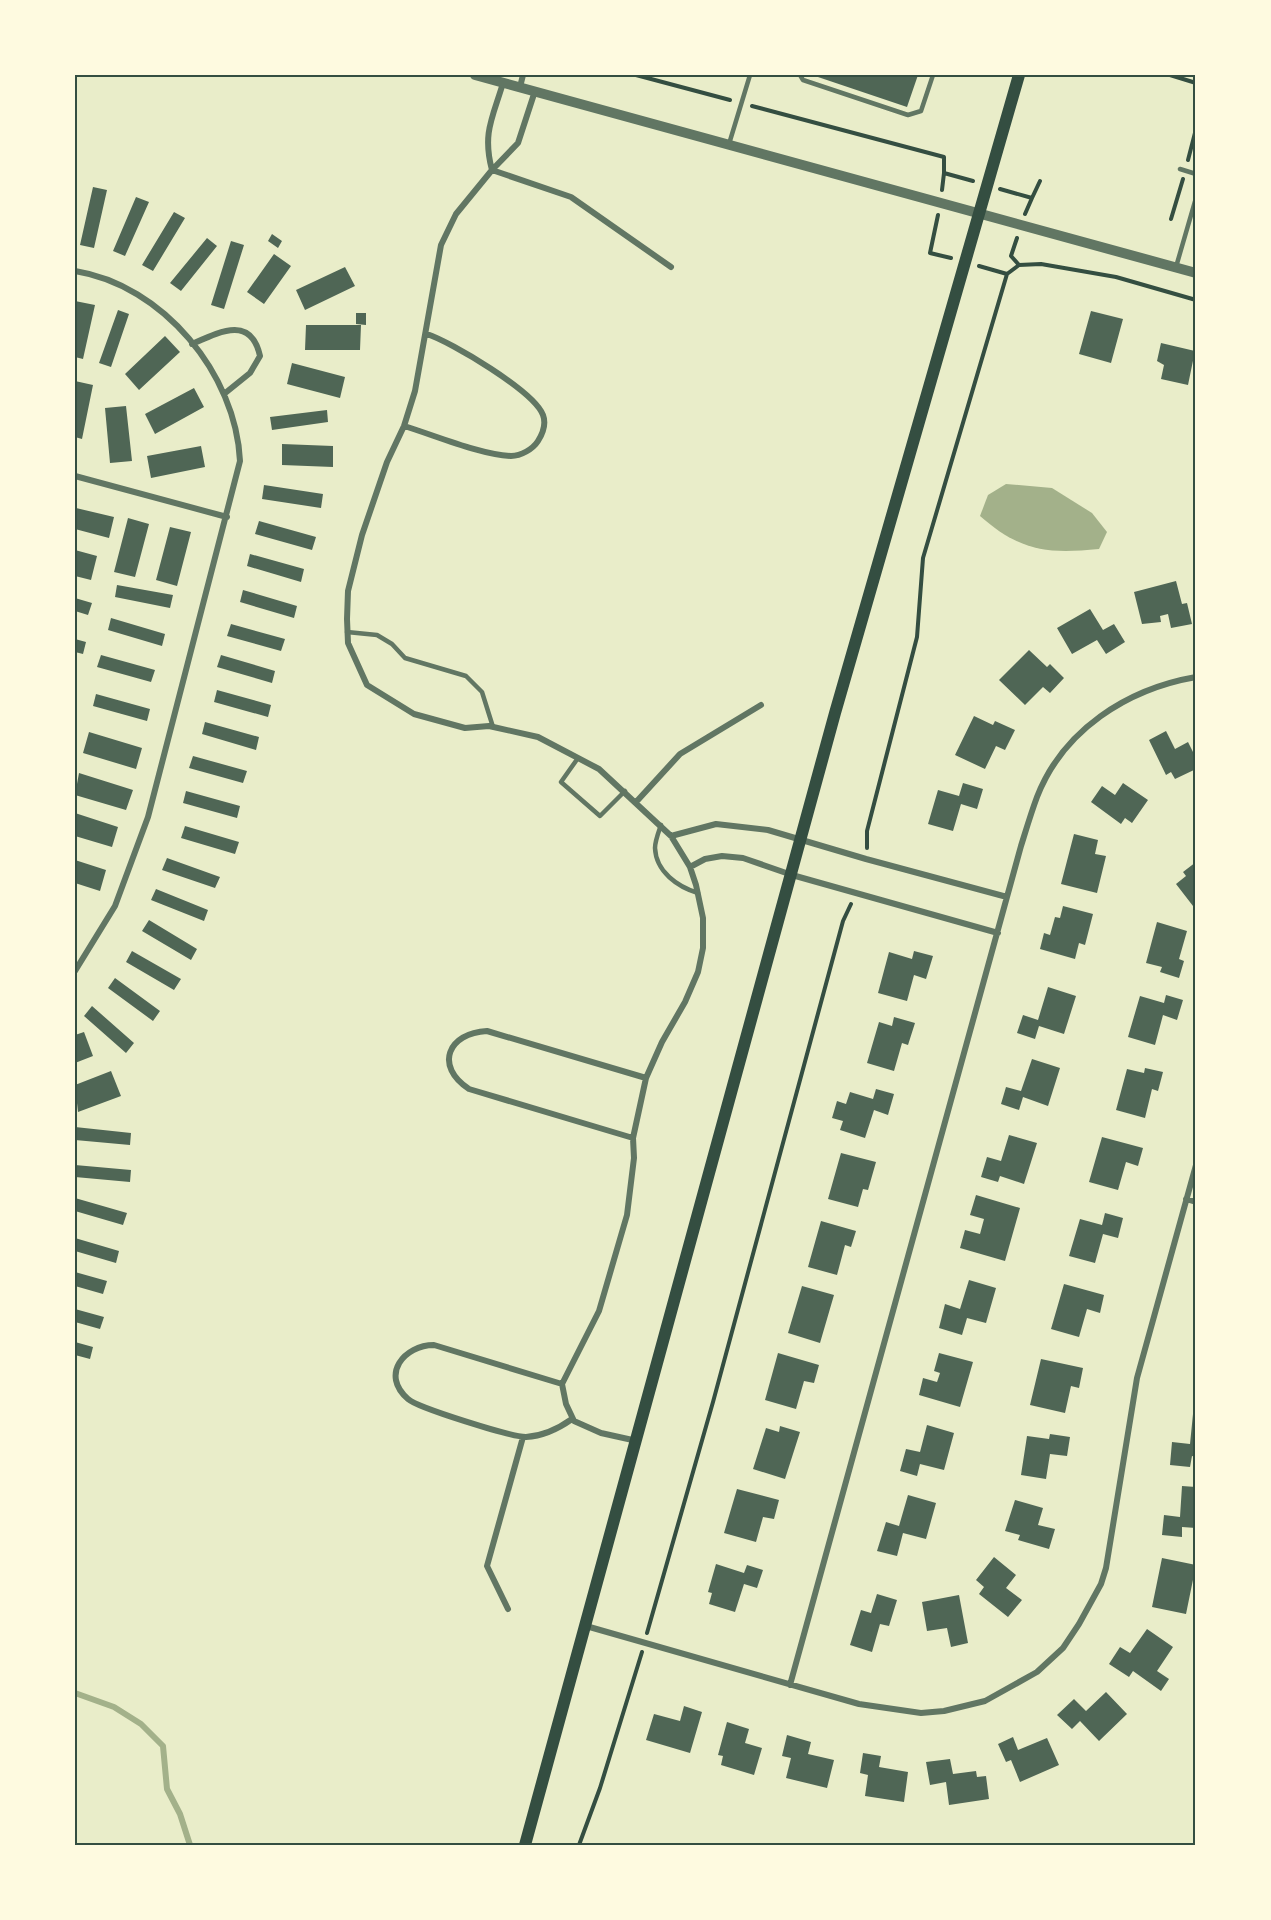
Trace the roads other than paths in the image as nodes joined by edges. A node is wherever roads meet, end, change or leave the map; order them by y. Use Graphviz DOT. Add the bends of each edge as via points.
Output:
graph roads {
  1 [pos="475,75"];
  2 [pos="523,75"];
  3 [pos="750,75"];
  4 [pos="800,75"];
  5 [pos="933,75"];
  6 [pos="1019,75"];
  7 [pos="503,83"];
  8 [pos="520,87"];
  9 [pos="535,91"];
  10 [pos="729,147"];
  11 [pos="1180,169"];
  12 [pos="492,170"];
  13 [pos="1196,174"];
  14 [pos="1196,198"];
  15 [pos="979,214"];
  16 [pos="671,267"];
  17 [pos="1176,267"];
  18 [pos="75,271"];
  19 [pos="1196,273"];
  20 [pos="427,334"];
  21 [pos="192,344"];
  22 [pos="224,394"];
  23 [pos="404,426"];
  24 [pos="75,476"];
  25 [pos="227,517"];
  26 [pos="347,632"];
  27 [pos="1196,677"];
  28 [pos="761,705"];
  29 [pos="493,727"];
  30 [pos="578,758"];
  31 [pos="625,791"];
  32 [pos="637,801"];
  33 [pos="661,825"];
  34 [pos="671,836"];
  35 [pos="802,838"];
  36 [pos="690,867"];
  37 [pos="792,875"];
  38 [pos="698,893"];
  39 [pos="1007,897"];
  40 [pos="998,933"];
  41 [pos="75,971"];
  42 [pos="646,1078"];
  43 [pos="633,1138"];
  44 [pos="1196,1165"];
  45 [pos="1186,1199"];
  46 [pos="1196,1202"];
  47 [pos="562,1384"];
  48 [pos="572,1419"];
  49 [pos="523,1437"];
  50 [pos="637,1441"];
  51 [pos="508,1609"];
  52 [pos="586,1626"];
  53 [pos="790,1685"];
  54 [pos="525,1845"];
  1 -- 7 [label="street"];
  2 -- 8 [label="street"];
  3 -- 10 [label="lane"];
  4 -- 5 [label="lane" via="803,80 908,115 921,111"];
  6 -- 15 [label="main road"];
  7 -- 8 [label="street"];
  7 -- 12 [label="street" via="487,135"];
  8 -- 9 [label="street"];
  9 -- 10 [label="street"];
  9 -- 12 [label="street" via="518,143"];
  10 -- 15 [label="street"];
  11 -- 13 [label="lane"];
  12 -- 16 [label="street" via="571,197"];
  12 -- 20 [label="street" via="456,214 441,245"];
  14 -- 17 [label="lane"];
  15 -- 17 [label="street"];
  15 -- 35 [label="main road"];
  17 -- 19 [label="street"];
  18 -- 21 [label="street" via="130,290 152,303 175,322"];
  20 -- 23 [label="street"];
  20 -- 23 [label="street" via="444,340 520,391 542,412 545,423 537,442 513,456"];
  21 -- 22 [label="street"];
  21 -- 22 [label="street" via="230,330 245,332 257,342 260,356 250,373"];
  22 -- 25 [label="street" via="237,433 240,461"];
  23 -- 26 [label="street" via="362,535 348,591"];
  24 -- 25 [label="street"];
  25 -- 41 [label="street" via="148,817 115,906"];
  26 -- 29 [label="lane" via="377,635 405,658 466,676 482,692"];
  26 -- 29 [label="street" via="367,685 396,705 465,728"];
  27 -- 39 [label="street" via="1157,685 1120,702 1066,748 1038,795"];
  28 -- 32 [label="street" via="680,753"];
  29 -- 30 [label="street" via="538,737"];
  30 -- 31 [label="street" via="599,768"];
  30 -- 31 [label="lane" via="561,782 600,816"];
  31 -- 32 [label="street"];
  32 -- 33 [label="street"];
  33 -- 34 [label="street"];
  33 -- 38 [label="lane" via="655,848 661,864 682,888"];
  34 -- 35 [label="street" via="717,824 735,824"];
  34 -- 36 [label="street"];
  35 -- 37 [label="main road"];
  35 -- 39 [label="street"];
  36 -- 37 [label="street" via="722,856 743,858"];
  36 -- 38 [label="street"];
  37 -- 40 [label="street"];
  37 -- 50 [label="main road"];
  38 -- 42 [label="street" via="703,948 698,972"];
  39 -- 40 [label="street"];
  40 -- 53 [label="street"];
  42 -- 43 [label="street"];
  42 -- 43 [label="street" via="487,1031 474,1031 463,1037 453,1044 449,1055 453,1076 469,1089"];
  43 -- 47 [label="street" via="627,1215 608,1286"];
  44 -- 45 [label="street"];
  45 -- 46 [label="street"];
  45 -- 53 [label="street" via="1137,1378 1104,1576 1063,1648 1036,1672 985,1701 944,1711 899,1712"];
  47 -- 48 [label="street"];
  47 -- 49 [label="street" via="434,1345 421,1345 402,1358 396,1369 396,1381 406,1398 416,1405"];
  48 -- 49 [label="street" via="543,1435"];
  48 -- 50 [label="street" via="602,1433"];
  49 -- 51 [label="street" via="487,1566"];
  50 -- 52 [label="main road"];
  52 -- 53 [label="street"];
  52 -- 54 [label="main road"];
}
